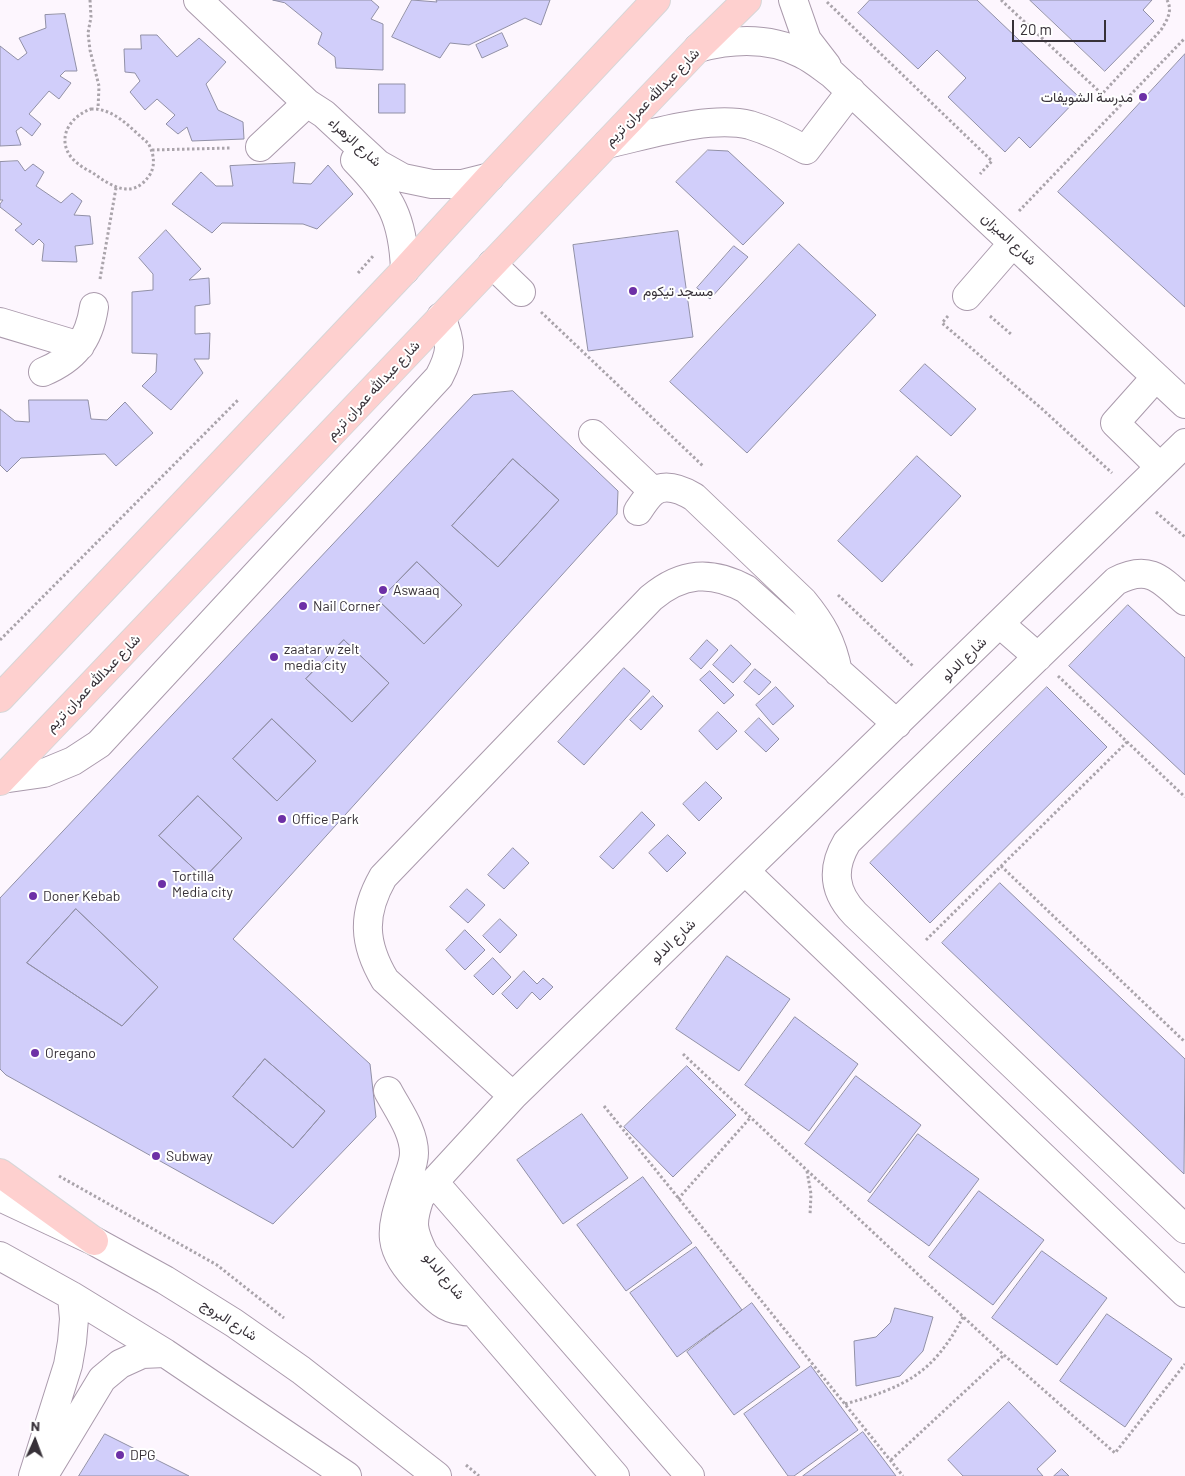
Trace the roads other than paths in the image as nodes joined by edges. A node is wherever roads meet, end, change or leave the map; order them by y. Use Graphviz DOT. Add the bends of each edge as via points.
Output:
graph roads {
  1 [pos="198,0"];
  2 [pos="656,0"];
  3 [pos="747,0"];
  4 [pos="793,0"];
  5 [pos="698,48"];
  6 [pos="842,82"];
  7 [pos="308,104"];
  8 [pos="607,144"];
  9 [pos="260,147"];
  10 [pos="490,177"];
  11 [pos="1006,237"];
  12 [pos="492,264"];
  13 [pos="405,270"];
  14 [pos="521,292"];
  15 [pos="967,296"];
  16 [pos="94,308"];
  17 [pos="442,317"];
  18 [pos="0,322"];
  19 [pos="80,346"];
  20 [pos="43,372"];
  21 [pos="1156,377"];
  22 [pos="1185,404"];
  23 [pos="593,434"];
  24 [pos="1185,444"];
  25 [pos="1160,467"];
  26 [pos="1185,601"];
  27 [pos="1000,624"];
  28 [pos="1038,657"];
  29 [pos="838,672"];
  30 [pos="0,698"];
  31 [pos="897,724"];
  32 [pos="1,780"];
  33 [pos="745,871"];
  34 [pos="388,1091"];
  35 [pos="513,1096"];
  36 [pos="0,1173"];
  37 [pos="434,1182"];
  38 [pos="0,1197"];
  39 [pos="1185,1230"];
  40 [pos="94,1241"];
  41 [pos="0,1256"];
  42 [pos="1185,1293"];
  43 [pos="72,1296"];
  44 [pos="474,1312"];
  45 [pos="165,1353"];
  46 [pos="33,1476"];
  47 [pos="43,1476"];
  48 [pos="346,1476"];
  49 [pos="437,1476"];
  50 [pos="615,1476"];
  51 [pos="690,1476"];
  1 -- 7 [label="street, شارع الزهراء"];
  2 -- 10 [label="main road"];
  3 -- 5 [label="main road, شارع عبدالله عمران تريم"];
  4 -- 6 [label="street, شارع الميزان" via="808,40"];
  5 -- 6 [label="street, شارع الميزان" via="719,43 762,42 802,54"];
  5 -- 8 [label="main road, شارع عبدالله عمران تريم"];
  6 -- 8 [label="street" via="806,150 749,125 719,122"];
  6 -- 11 [label="street, شارع الميزان"];
  7 -- 9 [label="street"];
  7 -- 10 [label="street, شارع الزهراء" via="324,114 378,164 404,178 432,184 462,184"];
  7 -- 13 [label="street, شارع الزهراء" via="318,120 386,196 404,244"];
  8 -- 12 [label="main road, شارع عبدالله عمران تريم"];
  10 -- 13 [label="main road"];
  11 -- 15 [label="street"];
  11 -- 21 [label="street, شارع الميزان"];
  12 -- 14 [label="street"];
  12 -- 17 [label="main road, شارع عبدالله عمران تريم"];
  13 -- 30 [label="main road"];
  16 -- 19 [label="street"];
  17 -- 32 [label="main road, شارع عبدالله عمران تريم"];
  17 -- 32 [label="street" via="449,344 448,358 439,377 99,744 73,761 44,773"];
  18 -- 19 [label="street"];
  19 -- 20 [label="street" via="58,366"];
  21 -- 22 [label="street, شارع الميزان"];
  21 -- 25 [label="street" via="1115,423"];
  23 -- 29 [label="street" via="645,501 667,488 681,490 694,497 803,601 827,634"];
  24 -- 25 [label="street, شارع الدلو"];
  25 -- 27 [label="street, شارع الدلو"];
  26 -- 28 [label="street" via="1159,578 1144,573 1129,574 1116,581"];
  27 -- 28 [label="street"];
  27 -- 31 [label="street, شارع الدلو"];
  28 -- 39 [label="street" via="847,842 840,854 836,880 846,904"];
  29 -- 31 [label="street"];
  29 -- 35 [label="street" via="746,589 731,580 714,576 680,580 652,598 383,877 374,893 367,929 370,947 385,980"];
  31 -- 33 [label="street, شارع الدلو"];
  33 -- 35 [label="street, شارع الدلو"];
  33 -- 42 [label="street"];
  34 -- 44 [label="street" via="410,1134 414,1155 393,1221 397,1252 412,1275 440,1304 462,1312"];
  35 -- 37 [label="street, شارع الدلو"];
  36 -- 40 [label="main road"];
  37 -- 44 [label="street, شارع الدلو" via="420,1197 414,1216 415,1236 424,1254"];
  37 -- 51 [label="street"];
  38 -- 40 [label="street, شارع البروج"];
  40 -- 49 [label="street, شارع البروج" via="234,1323 301,1370"];
  41 -- 43 [label="street"];
  43 -- 45 [label="street"];
  43 -- 46 [label="street" via="73,1327 68,1365"];
  44 -- 50 [label="street, شارع الدلو"];
  45 -- 47 [label="street" via="142,1354 120,1364 102,1379"];
  45 -- 48 [label="street"];
}
